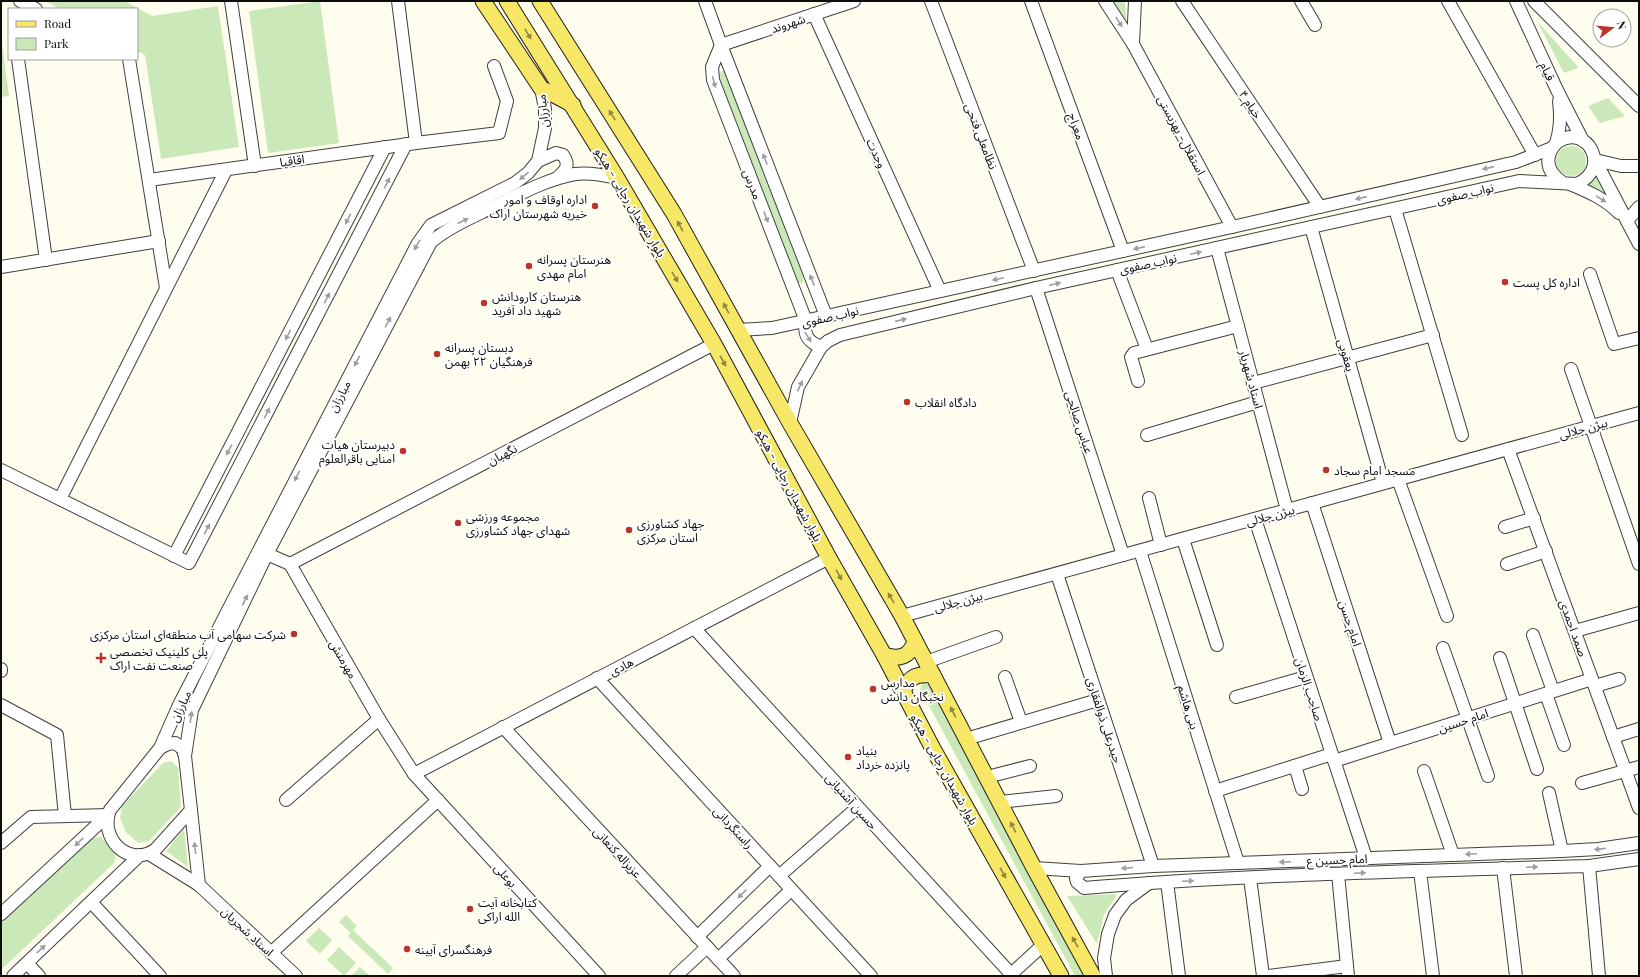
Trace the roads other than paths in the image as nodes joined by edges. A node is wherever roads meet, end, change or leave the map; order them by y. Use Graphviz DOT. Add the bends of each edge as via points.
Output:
graph roads {
  1 [pos="230,1"];
  2 [pos="398,1"];
  3 [pos="483,1"];
  4 [pos="507,1"];
  5 [pos="540,1"];
  6 [pos="705,1"];
  7 [pos="854,1"];
  8 [pos="931,1"];
  9 [pos="1031,1"];
  10 [pos="1105,1"];
  11 [pos="1134,1"];
  12 [pos="1182,1"];
  13 [pos="1301,1"];
  14 [pos="1448,1"];
  15 [pos="1516,1"];
  16 [pos="1534,1"];
  17 [pos="20,4"];
  18 [pos="33,8"];
  19 [pos="814,14"];
  20 [pos="1315,25"];
  21 [pos="1133,44"];
  22 [pos="721,45"];
  23 [pos="18,60"];
  24 [pos="129,60"];
  25 [pos="494,66"];
  26 [pos="540,88"];
  27 [pos="1557,90"];
  28 [pos="573,106"];
  29 [pos="1639,106"];
  30 [pos="1583,140"];
  31 [pos="412,141"];
  32 [pos="1554,146"];
  33 [pos="385,147"];
  34 [pos="1535,155"];
  35 [pos="1595,160"];
  36 [pos="538,161"];
  37 [pos="1516,162"];
  38 [pos="255,166"];
  39 [pos="1639,166"];
  40 [pos="226,170"];
  41 [pos="617,178"];
  42 [pos="149,180"];
  43 [pos="556,180"];
  44 [pos="1519,181"];
  45 [pos="1566,183"];
  46 [pos="1320,207"];
  47 [pos="1639,207"];
  48 [pos="1395,209"];
  49 [pos="1627,221"];
  50 [pos="1232,227"];
  51 [pos="1311,228"];
  52 [pos="159,242"];
  53 [pos="1639,242"];
  54 [pos="1217,248"];
  55 [pos="1123,251"];
  56 [pos="46,260"];
  57 [pos="1,267"];
  58 [pos="1117,270"];
  59 [pos="1034,271"];
  60 [pos="1590,274"];
  61 [pos="166,288"];
  62 [pos="1036,288"];
  63 [pos="940,291"];
  64 [pos="826,316"];
  65 [pos="806,321"];
  66 [pos="1238,326"];
  67 [pos="738,330"];
  68 [pos="1432,336"];
  69 [pos="1639,338"];
  70 [pos="714,344"];
  71 [pos="821,347"];
  72 [pos="1147,349"];
  73 [pos="1348,358"];
  74 [pos="1571,369"];
  75 [pos="1138,382"];
  76 [pos="1253,383"];
  77 [pos="1258,402"];
  78 [pos="1639,413"];
  79 [pos="790,423"];
  80 [pos="1590,426"];
  81 [pos="1147,435"];
  82 [pos="1462,436"];
  83 [pos="1508,449"];
  84 [pos="1,470"];
  85 [pos="1398,479"];
  86 [pos="1383,483"];
  87 [pos="1149,498"];
  88 [pos="60,499"];
  89 [pos="1312,503"];
  90 [pos="1287,510"];
  91 [pos="1534,518"];
  92 [pos="1255,519"];
  93 [pos="1506,527"];
  94 [pos="1183,539"];
  95 [pos="1161,545"];
  96 [pos="1140,551"];
  97 [pos="1546,551"];
  98 [pos="267,554"];
  99 [pos="1123,555"];
  100 [pos="174,556"];
  101 [pos="829,558"];
  102 [pos="290,564"];
  103 [pos="1507,564"];
  104 [pos="1639,564"];
  105 [pos="1057,574"];
  106 [pos="1639,613"];
  107 [pos="902,616"];
  108 [pos="1447,616"];
  109 [pos="694,628"];
  110 [pos="1575,631"];
  111 [pos="1533,635"];
  112 [pos="996,637"];
  113 [pos="915,641"];
  114 [pos="1217,645"];
  115 [pos="1443,648"];
  116 [pos="884,655"];
  117 [pos="1500,658"];
  118 [pos="929,668"];
  119 [pos="1005,677"];
  120 [pos="1306,677"];
  121 [pos="597,678"];
  122 [pos="1619,679"];
  123 [pos="1593,683"];
  124 [pos="903,691"];
  125 [pos="1550,692"];
  126 [pos="1236,697"];
  127 [pos="1098,700"];
  128 [pos="1516,703"];
  129 [pos="1,705"];
  130 [pos="379,719"];
  131 [pos="1467,719"];
  132 [pos="1021,722"];
  133 [pos="503,727"];
  134 [pos="1639,729"];
  135 [pos="1613,737"];
  136 [pos="966,738"];
  137 [pos="1390,743"];
  138 [pos="1564,745"];
  139 [pos="160,748"];
  140 [pos="185,756"];
  141 [pos="1333,758"];
  142 [pos="1030,766"];
  143 [pos="1295,766"];
  144 [pos="1639,767"];
  145 [pos="1537,769"];
  146 [pos="1424,771"];
  147 [pos="1625,771"];
  148 [pos="414,774"];
  149 [pos="1488,776"];
  150 [pos="987,777"];
  151 [pos="1582,783"];
  152 [pos="1302,789"];
  153 [pos="1215,791"];
  154 [pos="1550,792"];
  155 [pos="1056,796"];
  156 [pos="286,800"];
  157 [pos="438,800"];
  158 [pos="1000,802"];
  159 [pos="858,807"];
  160 [pos="1639,808"];
  161 [pos="191,810"];
  162 [pos="108,815"];
  163 [pos="65,816"];
  164 [pos="1,842"];
  165 [pos="1639,843"];
  166 [pos="1562,851"];
  167 [pos="144,855"];
  168 [pos="1453,855"];
  169 [pos="1366,858"];
  170 [pos="1639,859"];
  171 [pos="1238,863"];
  172 [pos="770,866"];
  173 [pos="1153,866"];
  174 [pos="1589,866"];
  175 [pos="1034,868"];
  176 [pos="1503,868"];
  177 [pos="1081,871"];
  178 [pos="1420,871"];
  179 [pos="1338,874"];
  180 [pos="779,876"];
  181 [pos="1250,878"];
  182 [pos="1167,882"];
  183 [pos="1150,883"];
  184 [pos="199,885"];
  185 [pos="792,890"];
  186 [pos="91,902"];
  187 [pos="1,914"];
  188 [pos="697,937"];
  189 [pos="1043,945"];
  190 [pos="706,946"];
  191 [pos="271,953"];
  192 [pos="718,960"];
  193 [pos="27,963"];
  194 [pos="1348,971"];
  195 [pos="1010,975"];
  196 [pos="13,976"];
  197 [pos="39,976"];
  198 [pos="160,976"];
  199 [pos="296,976"];
  200 [pos="599,976"];
  201 [pos="676,976"];
  202 [pos="734,976"];
  203 [pos="870,976"];
  204 [pos="1061,976"];
  205 [pos="1093,976"];
  206 [pos="1106,976"];
  207 [pos="1179,976"];
  208 [pos="1263,976"];
  209 [pos="1268,976"];
  210 [pos="1431,976"];
  211 [pos="1516,976"];
  212 [pos="1599,976"];
  1 -- 38 [label="street"];
  2 -- 31 [label="street"];
  3 -- 26 [label="main road"];
  4 -- 28 [label="main road, بلوار شهیدان رجایی - هپکو, one-way"];
  67 -- 5 [label="main road, one-way" via="674,214"];
  6 -- 22 [label="street, مدرس"];
  7 -- 19 [label="street, شهروند"];
  8 -- 59 [label="street, نظامعلی فتحی"];
  9 -- 55 [label="street, معراج"];
  10 -- 21 [label="street, استقلال- بهزیستی, one-way"];
  11 -- 21 [label="street, استقلال- بهزیستی"];
  12 -- 46 [label="street, خیام ۴"];
  13 -- 20 [label="street"];
  14 -- 34 [label="street"];
  15 -- 27 [label="street, قیام"];
  16 -- 29 [label="street"];
  17 -- 18 [label="street"];
  19 -- 22 [label="street, شهروند"];
  19 -- 63 [label="street, وحدت"];
  21 -- 50 [label="street, استقلال- بهزیستی"];
  64 -- 22 [label="street, مدرس, one-way"];
  22 -- 65 [label="street, مدرس, one-way" via="712,67 713,80"];
  23 -- 56 [label="street"];
  24 -- 42 [label="street"];
  25 -- 31 [label="street, اقاقیا" via="507,101 500,129"];
  26 -- 28 [label="main road"];
  26 -- 36 [label="street, مبارزان" via="545,109 545,128"];
  27 -- 30 [label="street, قیام"];
  27 -- 32 [label="street" via="1561,116"];
  28 -- 41 [label="main road, بلوار شهیدان رجایی - هپکو"];
  30 -- 32 [label="street" via="1570,137"];
  30 -- 35 [label="street" via="1593,152"];
  31 -- 33 [label="street, اقاقیا"];
  100 -- 31 [label="street, one-way" via="189,563"];
  32 -- 34 [label="street, نواب صفوی"];
  32 -- 45 [label="street" via="1549,156 1549,167 1555,178"];
  33 -- 38 [label="street, اقاقیا"];
  33 -- 100 [label="street, one-way"];
  34 -- 37 [label="street, نواب صفوی"];
  35 -- 39 [label="street" via="1621,166"];
  35 -- 45 [label="street" via="1592,171 1585,180 1577,184"];
  35 -- 49 [label="street"];
  36 -- 43 [label="street" via="556,152 563,155 567,160 566,166"];
  36 -- 139 [label="street, مبارزان, one-way" via="515,183 431,225 418,243"];
  37 -- 44 [label="street" via="1522,166 1523,171"];
  37 -- 46 [label="street, نواب صفوی, one-way"];
  38 -- 40 [label="street, اقاقیا"];
  40 -- 42 [label="street, اقاقیا"];
  40 -- 61 [label="street"];
  41 -- 43 [label="street, مبارزان" via="600,174 576,174"];
  41 -- 70 [label="main road, بلوار شهیدان رجایی - هپکو, one-way"];
  42 -- 52 [label="street"];
  98 -- 43 [label="street, مبارزان, one-way" via="431,242 443,231"];
  44 -- 45 [label="street, نواب صفوی"];
  44 -- 48 [label="street, نواب صفوی"];
  45 -- 49 [label="street, one-way" via="1604,200"];
  46 -- 50 [label="street, نواب صفوی"];
  47 -- 49 [label="street"];
  48 -- 51 [label="street, نواب صفوی"];
  48 -- 68 [label="street"];
  49 -- 53 [label="street"];
  50 -- 55 [label="street, نواب صفوی, one-way"];
  51 -- 54 [label="street, نواب صفوی"];
  51 -- 73 [label="street, یعقوبی"];
  52 -- 56 [label="street"];
  52 -- 61 [label="street"];
  58 -- 54 [label="street, نواب صفوی, one-way"];
  54 -- 66 [label="street, استاد شهریار"];
  55 -- 59 [label="street, نواب صفوی"];
  56 -- 57 [label="street"];
  62 -- 58 [label="street, نواب صفوی, one-way"];
  58 -- 72 [label="street"];
  59 -- 63 [label="street, نواب صفوی, one-way"];
  60 -- 69 [label="street" via="1614,344"];
  61 -- 88 [label="street"];
  71 -- 62 [label="street, نواب صفوی, one-way" via="840,335"];
  62 -- 99 [label="street, عباس صالحی"];
  63 -- 64 [label="street, نواب صفوی"];
  64 -- 65 [label="street, نواب صفوی"];
  65 -- 67 [label="street, نواب صفوی" via="772,328"];
  65 -- 71 [label="street, مدرس, one-way" via="804,332 813,344"];
  66 -- 72 [label="street"];
  66 -- 76 [label="street, استاد شهریار"];
  67 -- 79 [label="main road"];
  68 -- 73 [label="street"];
  68 -- 82 [label="street"];
  70 -- 101 [label="main road, بلوار شهیدان رجایی - هپکو, one-way"];
  70 -- 102 [label="street, نگهبان"];
  79 -- 71 [label="street, نواب صفوی, one-way" via="798,387"];
  72 -- 75 [label="street" via="1132,355"];
  73 -- 76 [label="street"];
  73 -- 86 [label="street, یعقوبی"];
  74 -- 80 [label="street"];
  76 -- 77 [label="street, استاد شهریار"];
  77 -- 81 [label="street"];
  77 -- 90 [label="street, استاد شهریار"];
  78 -- 80 [label="street, بیژن جلالی"];
  107 -- 79 [label="main road, one-way"];
  80 -- 83 [label="street, بیژن جلالی"];
  80 -- 104 [label="street"];
  83 -- 85 [label="street, بیژن جلالی"];
  83 -- 91 [label="street, صمد احمدی"];
  84 -- 88 [label="street"];
  85 -- 86 [label="street, بیژن جلالی"];
  85 -- 108 [label="street"];
  86 -- 89 [label="street, بیژن جلالی"];
  87 -- 95 [label="street"];
  88 -- 100 [label="street"];
  89 -- 90 [label="street, بیژن جلالی"];
  89 -- 137 [label="street, امام حسن"];
  90 -- 92 [label="street, بیژن جلالی"];
  91 -- 93 [label="street"];
  91 -- 97 [label="street, صمد احمدی"];
  92 -- 94 [label="street, بیژن جلالی"];
  92 -- 120 [label="street, صاحب الزمان"];
  94 -- 95 [label="street, بیژن جلالی"];
  94 -- 114 [label="street"];
  95 -- 96 [label="street, بیژن جلالی"];
  96 -- 99 [label="street, بیژن جلالی"];
  96 -- 153 [label="street, بنی هاشم"];
  97 -- 103 [label="street"];
  97 -- 110 [label="street, صمد احمدی"];
  98 -- 102 [label="street"];
  140 -- 98 [label="street, مبارزان, one-way" via="192,710"];
  99 -- 105 [label="street, بیژن جلالی"];
  101 -- 109 [label="street, هادی"];
  101 -- 116 [label="main road, بلوار شهیدان رجایی - هپکو, one-way"];
  102 -- 130 [label="street, مهرمنش"];
  105 -- 107 [label="street, بیژن جلالی"];
  105 -- 127 [label="street, حیدرعلی ذوالفقاری"];
  106 -- 110 [label="street"];
  107 -- 113 [label="main road"];
  109 -- 121 [label="street, هادی"];
  109 -- 159 [label="street, حسین آشتیانی"];
  110 -- 123 [label="street, صمد احمدی"];
  111 -- 125 [label="street"];
  112 -- 118 [label="street"];
  113 -- 116 [label="main road" via="912,649 904,656 895,658"];
  113 -- 118 [label="main road"];
  115 -- 131 [label="street"];
  116 -- 124 [label="main road, بلوار شهیدان رجایی - هپکو"];
  117 -- 128 [label="street"];
  118 -- 124 [label="main road" via="907,682"];
  136 -- 118 [label="main road, one-way"];
  119 -- 132 [label="street"];
  120 -- 126 [label="street"];
  120 -- 141 [label="street, صاحب الزمان"];
  121 -- 133 [label="street, هادی"];
  121 -- 172 [label="street, راستگردانی"];
  122 -- 123 [label="street, امام حسین"];
  123 -- 125 [label="street, امام حسین"];
  123 -- 135 [label="street, صمد احمدی"];
  124 -- 189 [label="main road, بلوار شهیدان رجایی - هپکو, one-way"];
  125 -- 128 [label="street, امام حسین"];
  125 -- 138 [label="street"];
  127 -- 132 [label="street"];
  127 -- 173 [label="street, حیدرعلی ذوالفقاری"];
  128 -- 131 [label="street, امام حسین"];
  128 -- 145 [label="street"];
  129 -- 163 [label="street" via="57,735"];
  130 -- 148 [label="street, مهرمنش"];
  130 -- 156 [label="street"];
  131 -- 137 [label="street, امام حسین"];
  131 -- 149 [label="street"];
  132 -- 136 [label="street"];
  133 -- 148 [label="street, هادی"];
  133 -- 188 [label="street, عزیزاله کنعانی"];
  134 -- 135 [label="street"];
  135 -- 147 [label="street, صمد احمدی"];
  136 -- 150 [label="main road"];
  137 -- 141 [label="street, امام حسین"];
  139 -- 140 [label="street" via="175,743 182,748"];
  139 -- 162 [label="street, مبارزان"];
  140 -- 161 [label="street, مبارزان"];
  141 -- 143 [label="street, امام حسین"];
  141 -- 169 [label="street, صاحب الزمان"];
  142 -- 150 [label="street"];
  143 -- 152 [label="street"];
  143 -- 153 [label="street, امام حسین"];
  144 -- 147 [label="street"];
  146 -- 168 [label="street"];
  147 -- 151 [label="street"];
  147 -- 160 [label="street, صمد احمدی"];
  148 -- 157 [label="street, بوعلی"];
  150 -- 158 [label="main road"];
  153 -- 171 [label="street, بنی هاشم"];
  154 -- 166 [label="street"];
  155 -- 158 [label="street"];
  157 -- 191 [label="street"];
  157 -- 200 [label="street, بوعلی"];
  175 -- 158 [label="main road, one-way"];
  159 -- 180 [label="street"];
  159 -- 195 [label="street, حسین آشتیانی"];
  161 -- 167 [label="street" via="154,850"];
  184 -- 161 [label="street, مبارزان, one-way"];
  162 -- 163 [label="street"];
  162 -- 167 [label="street, استاد شجریان" via="112,841 131,855"];
  162 -- 187 [label="street, one-way"];
  163 -- 164 [label="street" via="31,817"];
  165 -- 166 [label="street, امام حسین ع, one-way"];
  166 -- 168 [label="street, امام حسین ع, one-way"];
  167 -- 184 [label="street, استاد شجریان"];
  167 -- 186 [label="street"];
  168 -- 169 [label="street, امام حسین ع"];
  169 -- 171 [label="street, امام حسین ع, one-way"];
  170 -- 174 [label="street, امام حسین ع"];
  171 -- 173 [label="street, امام حسین ع"];
  172 -- 180 [label="street, راستگردانی"];
  172 -- 188 [label="street, one-way"];
  173 -- 177 [label="street, امام حسین ع, one-way"];
  176 -- 174 [label="street, امام حسین ع, one-way"];
  174 -- 212 [label="street"];
  175 -- 177 [label="street, امام حسین ع"];
  205 -- 175 [label="main road, one-way"];
  176 -- 178 [label="street, امام حسین ع"];
  176 -- 211 [label="street"];
  177 -- 183 [label="street, امام حسین ع" via="1076,878 1084,888"];
  179 -- 178 [label="street, امام حسین ع, one-way"];
  178 -- 210 [label="street"];
  179 -- 181 [label="street, امام حسین ع"];
  179 -- 194 [label="street"];
  180 -- 185 [label="street, راستگردانی"];
  182 -- 181 [label="street, امام حسین ع, one-way"];
  181 -- 208 [label="street"];
  182 -- 183 [label="street, امام حسین ع"];
  182 -- 207 [label="street"];
  183 -- 206 [label="street" via="1126,900 1115,915 1108,934 1104,958"];
  184 -- 191 [label="street, استاد شجریان"];
  185 -- 192 [label="street"];
  185 -- 203 [label="street, راستگردانی"];
  193 -- 186 [label="street, one-way"];
  186 -- 198 [label="street"];
  188 -- 190 [label="street, عزیزاله کنعانی"];
  189 -- 195 [label="street"];
  189 -- 204 [label="main road, بلوار شهیدان رجایی - هپکو"];
  190 -- 192 [label="street, عزیزاله کنعانی"];
  190 -- 201 [label="street"];
  191 -- 199 [label="street, استاد شجریان"];
  192 -- 202 [label="street, عزیزاله کنعانی"];
  193 -- 196 [label="street"];
  193 -- 197 [label="street"];
  194 -- 209 [label="street"];
}
